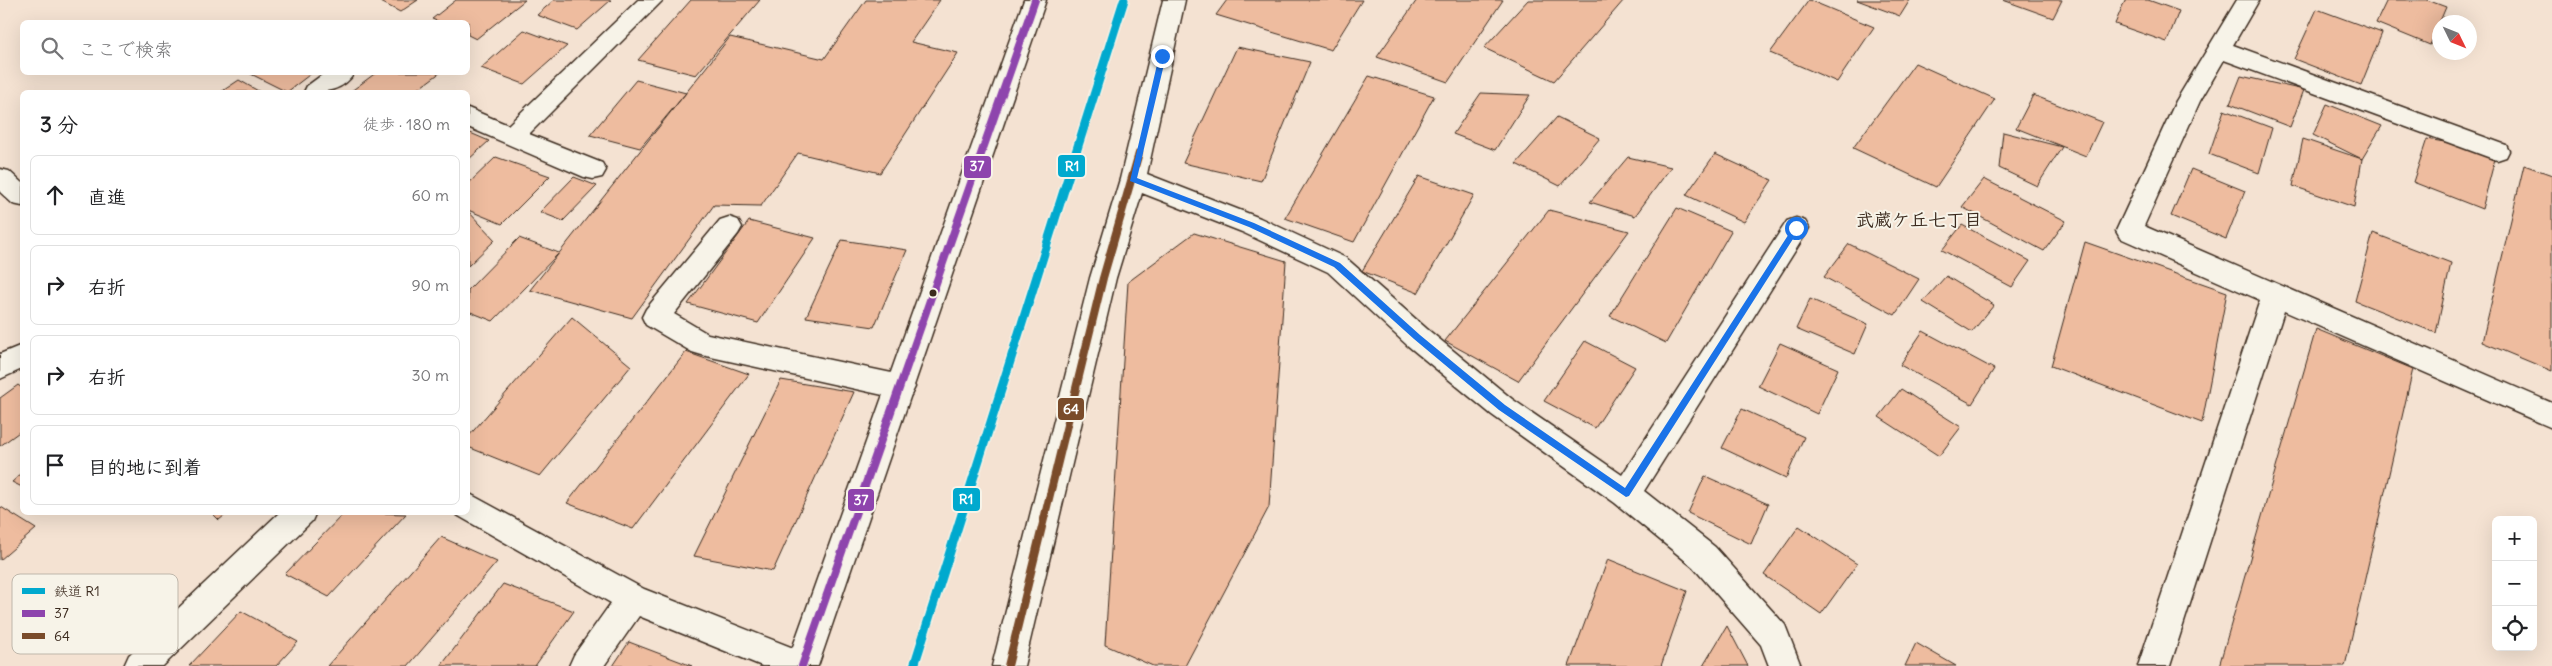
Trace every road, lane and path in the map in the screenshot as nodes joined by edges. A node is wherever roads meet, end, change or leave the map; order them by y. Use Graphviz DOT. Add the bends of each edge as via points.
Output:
graph roads {
  1 [pos="652,0"];
  2 [pos="1035,0"];
  3 [pos="1174,0"];
  4 [pos="2248,0"];
  5 [pos="2219,49"];
  6 [pos="339,75"];
  7 [pos="319,90"];
  8 [pos="470,118"];
  9 [pos="511,137"];
  10 [pos="2497,151"];
  11 [pos="593,170"];
  12 [pos="0,178"];
  13 [pos="1133,179"];
  14 [pos="20,195"];
  15 [pos="729,227"];
  16 [pos="1796,228"];
  17 [pos="2275,296"];
  18 [pos="20,357"];
  19 [pos="0,367"];
  20 [pos="902,387"];
  21 [pos="2552,416"];
  22 [pos="1626,494"];
  23 [pos="470,507"];
  24 [pos="298,515"];
  25 [pos="633,600"];
  26 [pos="178,630"];
  27 [pos="153,654"];
  28 [pos="140,666"];
  29 [pos="585,666"];
  30 [pos="801,666"];
  31 [pos="1008,666"];
  32 [pos="1785,666"];
  33 [pos="2154,666"];
  1 -- 9 [label="street"];
  2 -- 20 [label="street"];
  3 -- 13 [label="street"];
  4 -- 5 [label="street"];
  5 -- 10 [label="street"];
  5 -- 17 [label="street" via="2188,101 2129,231"];
  6 -- 7 [label="street"];
  8 -- 9 [label="street"];
  9 -- 11 [label="street"];
  12 -- 14 [label="street"];
  13 -- 22 [label="street" via="1251,225 1337,265 1502,407"];
  13 -- 31 [label="street" via="1103,278"];
  15 -- 20 [label="street" via="656,317 702,344"];
  16 -- 22 [label="street"];
  17 -- 21 [label="street"];
  17 -- 33 [label="street"];
  18 -- 19 [label="street"];
  20 -- 30 [label="street"];
  22 -- 32 [label="street" via="1704,557 1774,636"];
  23 -- 25 [label="street"];
  24 -- 26 [label="street"];
  25 -- 29 [label="street"];
  25 -- 30 [label="street"];
  27 -- 28 [label="street"];
}
